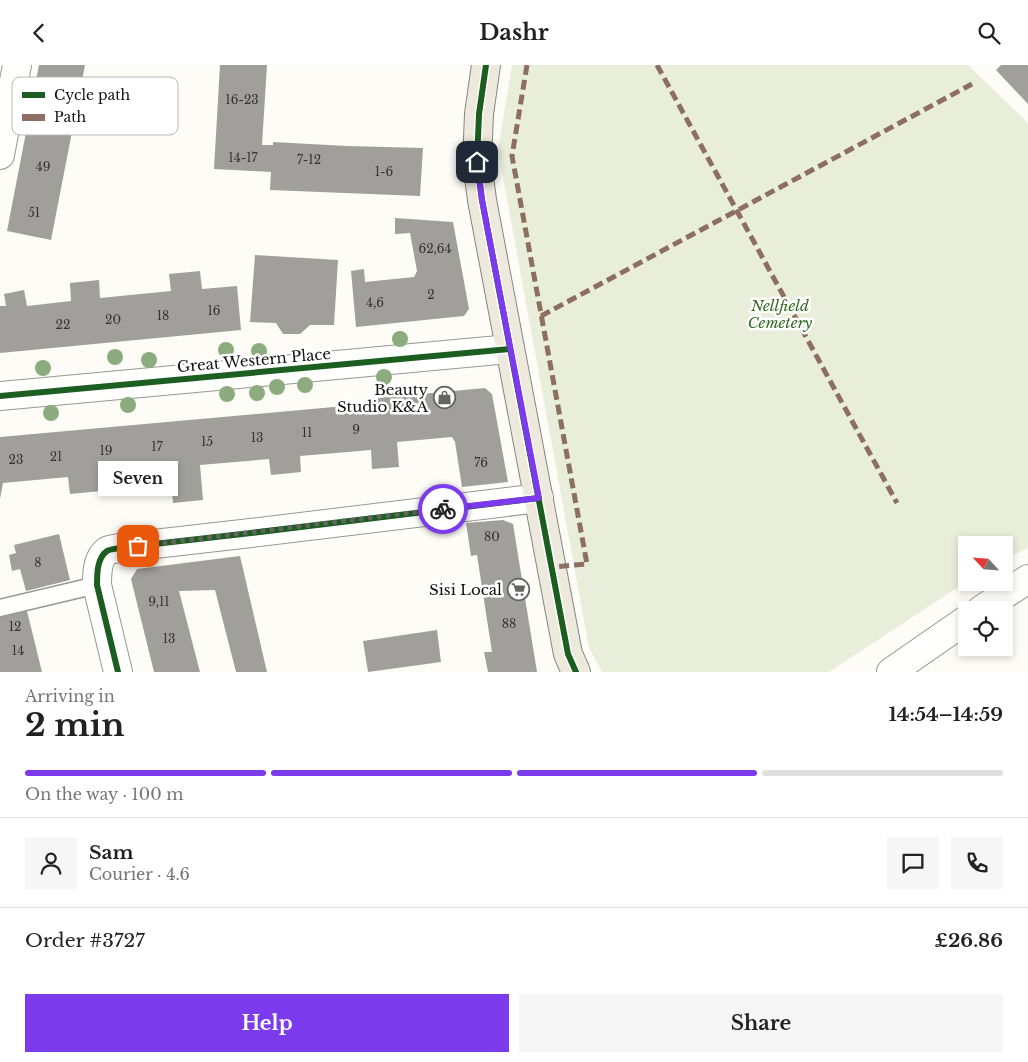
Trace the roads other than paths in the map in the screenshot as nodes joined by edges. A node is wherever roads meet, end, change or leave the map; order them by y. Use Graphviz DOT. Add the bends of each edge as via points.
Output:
graph roads {
  1 [pos="486,65"];
  2 [pos="12,95"];
  3 [pos="0,155"];
  4 [pos="510,349"];
  5 [pos="0,396"];
  6 [pos="539,498"];
  7 [pos="97,585"];
  8 [pos="1025,586"];
  9 [pos="998,601"];
  10 [pos="0,608"];
  11 [pos="958,626"];
  12 [pos="118,672"];
  13 [pos="576,672"];
  14 [pos="891,672"];
  1 -- 4 [label="main road" via="477,162"];
  2 -- 3 [label="street"];
  4 -- 5 [label="street, Great Western Place"];
  4 -- 6 [label="main road"];
  6 -- 7 [label="street" via="119,548 107,551 100,561"];
  6 -- 13 [label="main road" via="568,654"];
  7 -- 10 [label="lane"];
  7 -- 12 [label="street"];
  8 -- 9 [label="street"];
  11 -- 14 [label="street"];
}
